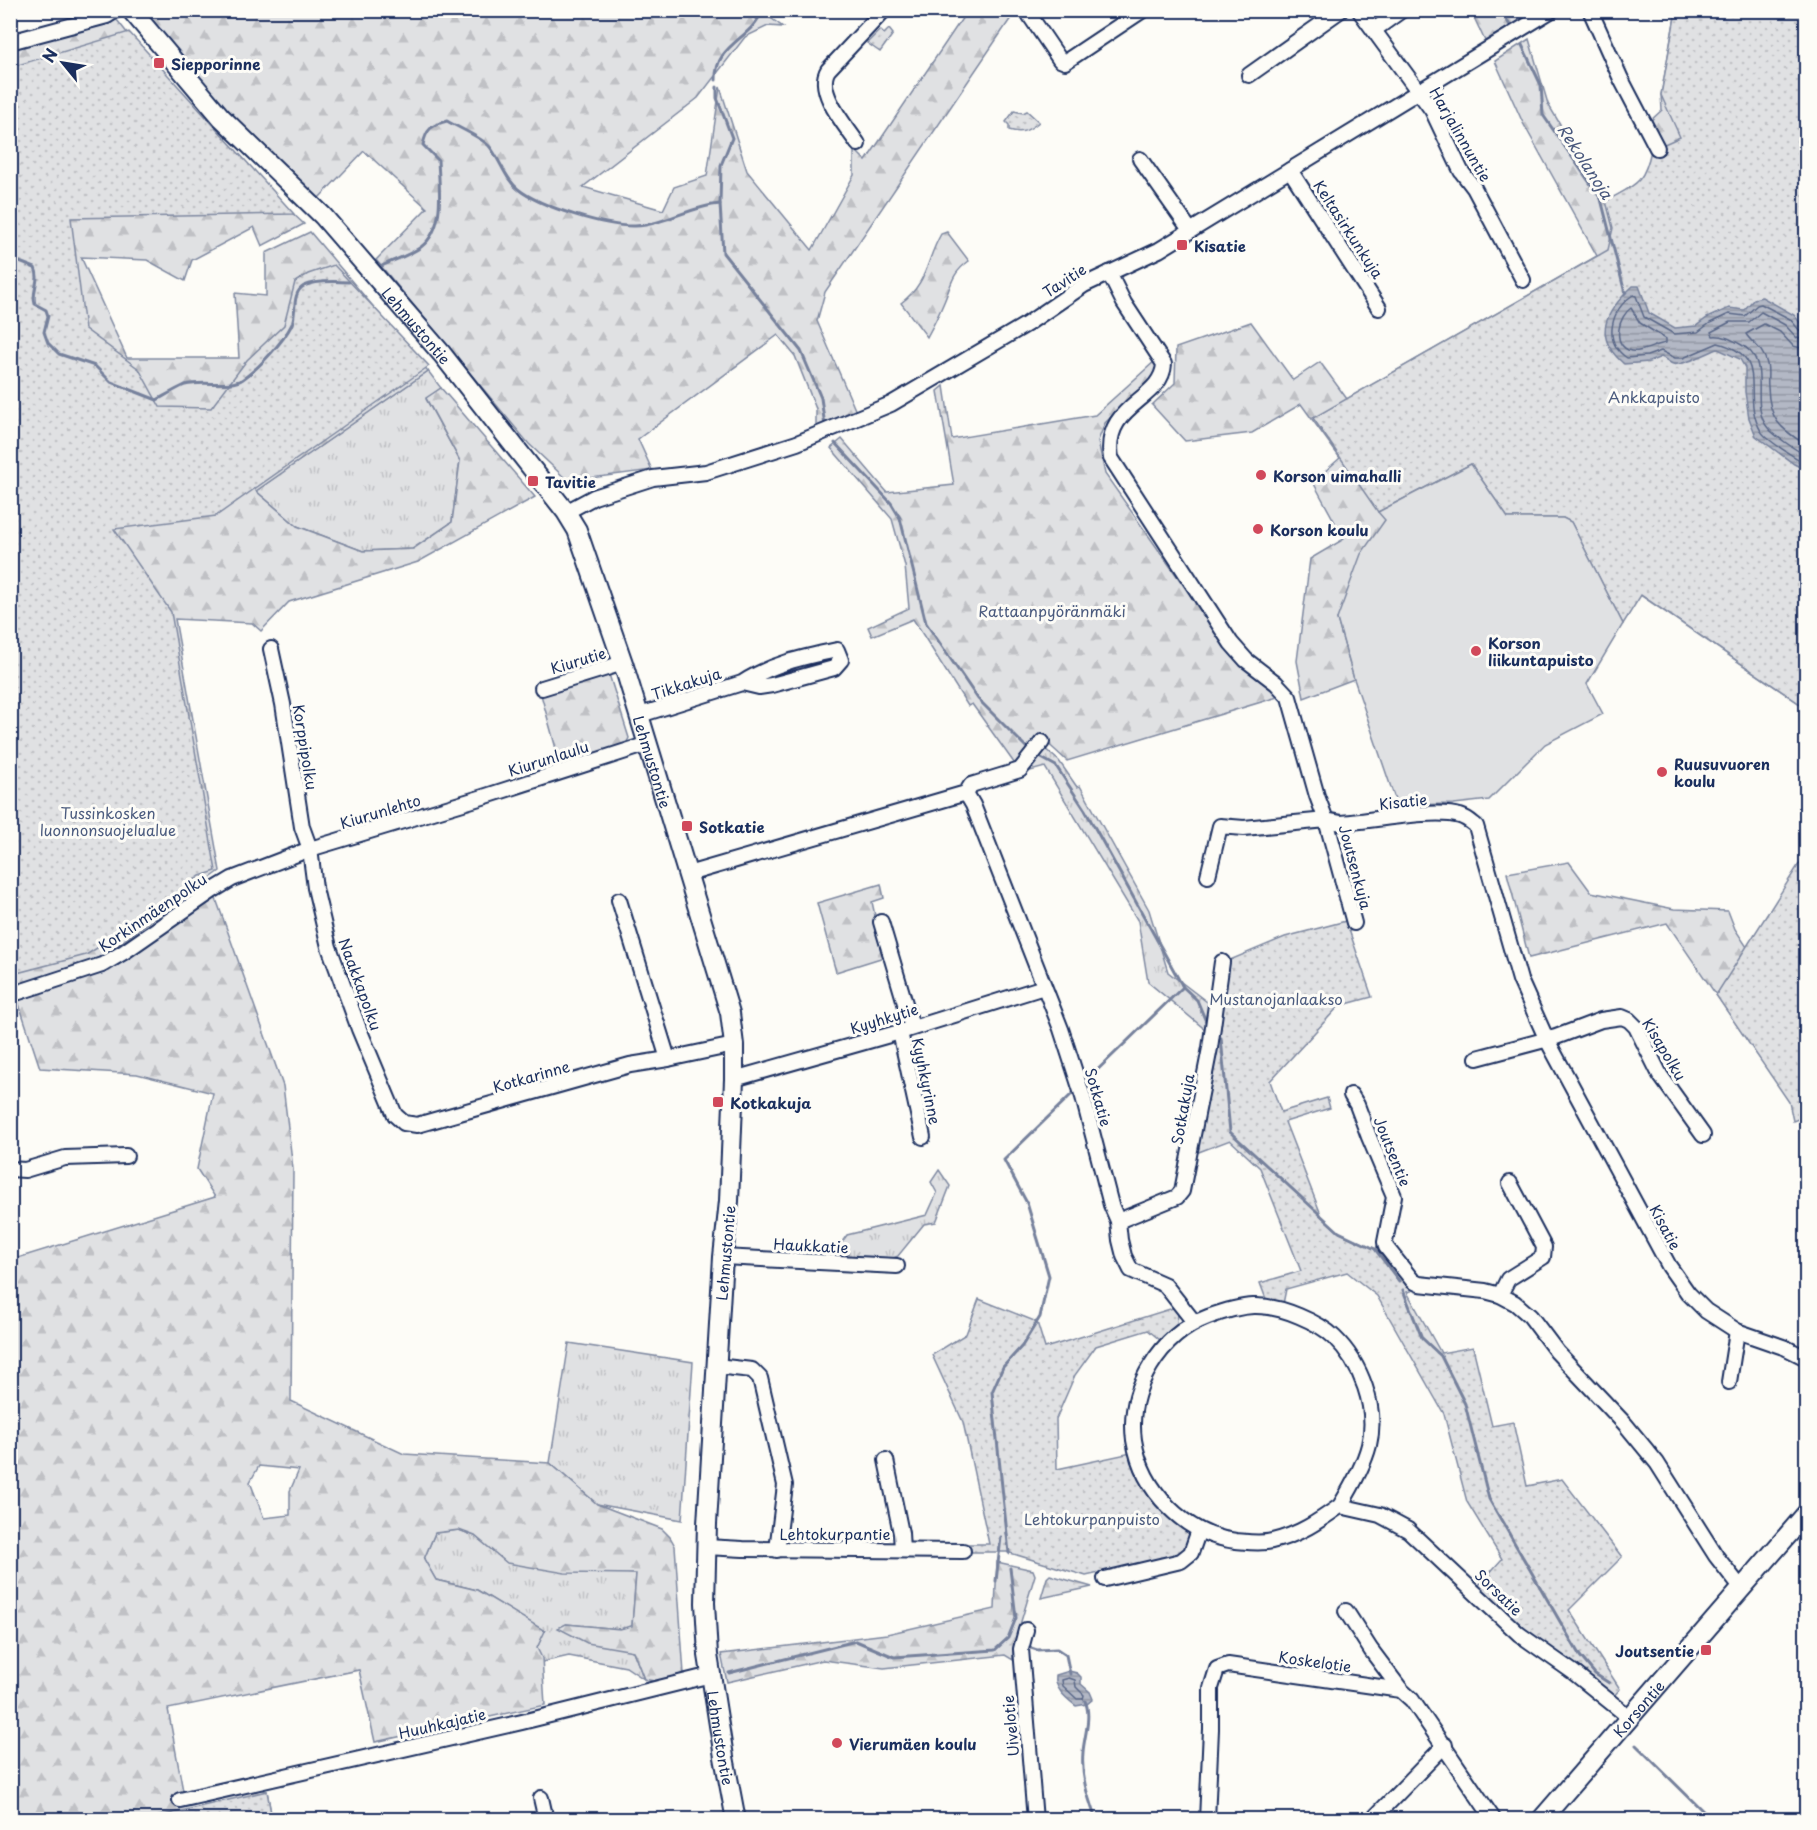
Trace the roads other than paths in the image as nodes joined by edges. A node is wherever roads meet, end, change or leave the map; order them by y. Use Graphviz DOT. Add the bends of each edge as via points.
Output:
graph roads {
  1 [pos="116,10"];
  2 [pos="131,10"];
  3 [pos="884,10"];
  4 [pos="1026,10"];
  5 [pos="1143,10"];
  6 [pos="1341,10"];
  7 [pos="1359,10"];
  8 [pos="1402,10"];
  9 [pos="1552,10"];
  10 [pos="1590,10"];
  11 [pos="1374,30"];
  12 [pos="10,42"];
  13 [pos="1249,75"];
  14 [pos="1418,92"];
  15 [pos="858,144"];
  16 [pos="1658,148"];
  17 [pos="1140,159"];
  18 [pos="1290,170"];
  19 [pos="1190,230"];
  20 [pos="1108,273"];
  21 [pos="1523,280"];
  22 [pos="1379,308"];
  23 [pos="566,512"];
  24 [pos="271,649"];
  25 [pos="623,663"];
  26 [pos="742,683"];
  27 [pos="542,688"];
  28 [pos="640,715"];
  29 [pos="1042,742"];
  30 [pos="648,744"];
  31 [pos="966,793"];
  32 [pos="459,804"];
  33 [pos="1326,820"];
  34 [pos="310,849"];
  35 [pos="688,874"];
  36 [pos="1208,876"];
  37 [pos="619,900"];
  38 [pos="881,922"];
  39 [pos="1354,923"];
  40 [pos="1222,962"];
  41 [pos="1044,987"];
  42 [pos="10,995"];
  43 [pos="906,1029"];
  44 [pos="1546,1038"];
  45 [pos="734,1045"];
  46 [pos="1477,1058"];
  47 [pos="668,1059"];
  48 [pos="734,1079"];
  49 [pos="1352,1095"];
  50 [pos="404,1123"];
  51 [pos="1703,1135"];
  52 [pos="923,1137"];
  53 [pos="126,1156"];
  54 [pos="10,1169"];
  55 [pos="1510,1183"];
  56 [pos="1118,1221"];
  57 [pos="723,1257"];
  58 [pos="897,1266"];
  59 [pos="1500,1296"];
  60 [pos="1194,1322"];
  61 [pos="1737,1331"];
  62 [pos="1806,1358"];
  63 [pos="716,1366"];
  64 [pos="1730,1382"];
  65 [pos="886,1460"];
  66 [pos="1340,1506"];
  67 [pos="1806,1514"];
  68 [pos="1199,1530"];
  69 [pos="706,1547"];
  70 [pos="777,1550"];
  71 [pos="902,1550"];
  72 [pos="963,1551"];
  73 [pos="1105,1580"];
  74 [pos="1741,1588"];
  75 [pos="1346,1611"];
  76 [pos="1026,1629"];
  77 [pos="711,1675"];
  78 [pos="1401,1690"];
  79 [pos="1629,1717"];
  80 [pos="1444,1745"];
  81 [pos="541,1798"];
  82 [pos="180,1800"];
  83 [pos="546,1820"];
  84 [pos="736,1820"];
  85 [pos="1035,1820"];
  86 [pos="1207,1820"];
  87 [pos="1372,1820"];
  88 [pos="1494,1820"];
  89 [pos="1541,1820"];
  1 -- 12 [label="street" via="107,16"];
  2 -- 23 [label="main road, Lehmustontie" via="221,117 323,216 442,354"];
  3 -- 15 [label="street" via="823,77 834,108"];
  4 -- 5 [label="street" via="1065,62"];
  6 -- 13 [label="street"];
  7 -- 11 [label="street, Harjalinnuntie"];
  8 -- 11 [label="street"];
  9 -- 14 [label="street, Tavitie"];
  10 -- 16 [label="street"];
  11 -- 14 [label="street, Harjalinnuntie"];
  14 -- 18 [label="street, Tavitie"];
  14 -- 21 [label="street, Harjalinnuntie" via="1432,110 1461,171"];
  17 -- 19 [label="street"];
  18 -- 19 [label="street, Tavitie"];
  18 -- 22 [label="street, Keltasirkunkuja"];
  19 -- 20 [label="street, Tavitie" via="1159,250"];
  20 -- 23 [label="street, Tavitie" via="891,404 797,443 706,472 653,478 594,496"];
  20 -- 33 [label="street" via="1164,364 1158,381 1117,422 1110,436 1111,458 1231,642 1289,697"];
  23 -- 25 [label="main road, Lehmustontie"];
  24 -- 34 [label="street, Korppipolku" via="284,704 302,827"];
  25 -- 27 [label="street, Kiurutie"];
  25 -- 28 [label="main road, Lehmustontie"];
  26 -- 26 [label="street, Tikkakuja" via="772,685 834,668 841,660 837,650 775,665"];
  26 -- 28 [label="street, Tikkakuja"];
  28 -- 30 [label="main road, Lehmustontie"];
  29 -- 31 [label="street" via="1020,770 971,785"];
  30 -- 32 [label="street, Kiurunlaulu"];
  30 -- 35 [label="main road, Lehmustontie"];
  31 -- 35 [label="street"];
  31 -- 41 [label="street, Sotkatie"];
  32 -- 34 [label="street, Kiurunlehto"];
  33 -- 36 [label="street" via="1244,828 1220,826"];
  33 -- 39 [label="street, Joutsenkuja"];
  33 -- 44 [label="street, Kisatie" via="1341,823 1442,814 1459,816 1476,826 1513,959"];
  34 -- 42 [label="street, Korkinmäenpolku" via="222,885 102,965"];
  34 -- 50 [label="street, Naakkapolku" via="329,947 394,1115"];
  35 -- 45 [label="main road, Lehmustontie" via="730,1013"];
  37 -- 47 [label="street"];
  38 -- 43 [label="street, Kyyhkyrinne"];
  40 -- 56 [label="street, Sotkakuja" via="1182,1191 1177,1197"];
  41 -- 43 [label="street, Kyyhkytie"];
  41 -- 56 [label="street, Sotkatie" via="1083,1097"];
  43 -- 48 [label="street, Kyyhkytie"];
  43 -- 52 [label="street, Kyyhkyrinne"];
  44 -- 46 [label="street"];
  44 -- 51 [label="street, Kisapolku" via="1601,1020 1629,1020 1659,1075"];
  44 -- 61 [label="street, Kisatie" via="1669,1266 1706,1311"];
  45 -- 47 [label="street"];
  45 -- 48 [label="main road, Lehmustontie"];
  47 -- 50 [label="street, Kotkarinne" via="630,1065 417,1125"];
  48 -- 57 [label="main road, Lehmustontie"];
  49 -- 59 [label="street, Joutsentie" via="1395,1196 1386,1247 1419,1284"];
  53 -- 54 [label="street" via="65,1158 25,1170"];
  55 -- 59 [label="street" via="1544,1247 1543,1257 1508,1279"];
  56 -- 60 [label="street, Sotkatie" via="1124,1256 1131,1270 1165,1285"];
  57 -- 58 [label="street, Haukkatie"];
  57 -- 63 [label="main road, Lehmustontie"];
  59 -- 74 [label="street, Joutsentie" via="1530,1316 1557,1352 1643,1445"];
  60 -- 66 [label="street" via="1236,1307 1267,1306 1308,1320 1333,1335 1349,1355 1370,1400 1371,1429 1369,1446"];
  60 -- 68 [label="street" via="1170,1340 1141,1385 1134,1415 1134,1440 1141,1466 1156,1495"];
  61 -- 62 [label="street, Kisatie"];
  61 -- 64 [label="street"];
  63 -- 69 [label="main road, Lehmustontie"];
  63 -- 70 [label="street" via="752,1370 760,1378 784,1485"];
  65 -- 71 [label="street"];
  66 -- 68 [label="street" via="1314,1525 1271,1542 1222,1539"];
  66 -- 79 [label="street, Sorsatie" via="1380,1515 1408,1530 1519,1634"];
  67 -- 74 [label="main road, Korsontie"];
  68 -- 73 [label="street" via="1191,1553 1181,1561"];
  69 -- 70 [label="street, Lehtokurpantie"];
  69 -- 77 [label="main road, Lehmustontie" via="706,1624"];
  70 -- 71 [label="street, Lehtokurpantie"];
  71 -- 72 [label="street, Lehtokurpantie"];
  74 -- 79 [label="main road, Korsontie"];
  75 -- 78 [label="street"];
  76 -- 85 [label="street, Uivelotie" via="1021,1649"];
  77 -- 82 [label="street, Huuhkajatie"];
  77 -- 84 [label="main road, Lehmustontie"];
  78 -- 80 [label="street"];
  78 -- 86 [label="street, Koskelotie" via="1228,1665 1216,1669 1211,1688"];
  79 -- 89 [label="main road, Korsontie"];
  80 -- 87 [label="street"];
  80 -- 88 [label="street"];
  81 -- 83 [label="street"];
}
